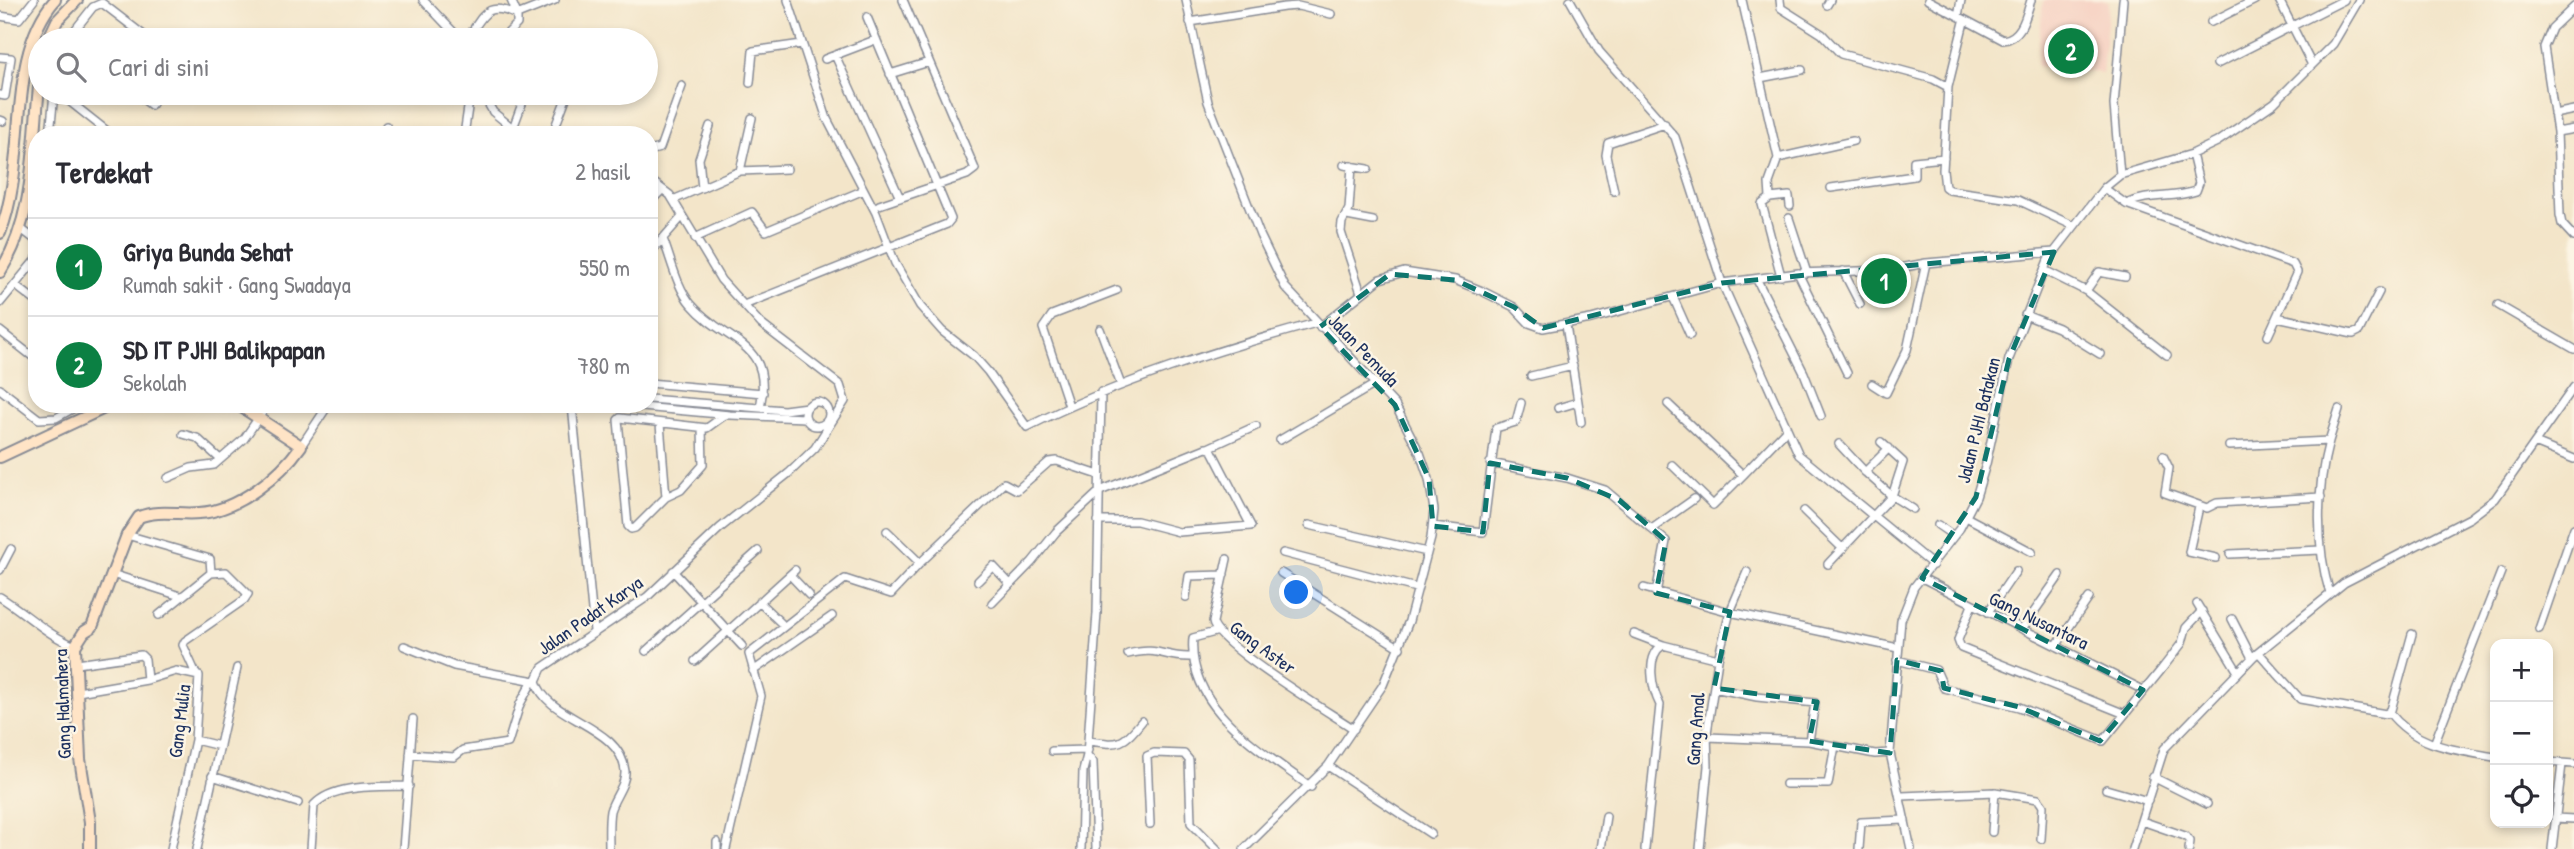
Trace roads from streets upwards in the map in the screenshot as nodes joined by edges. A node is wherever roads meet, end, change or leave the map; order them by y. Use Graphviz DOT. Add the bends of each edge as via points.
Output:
graph roads {
  1 [pos="34,0"];
  2 [pos="54,0"];
  3 [pos="77,0"];
  4 [pos="423,0"];
  5 [pos="511,0"];
  6 [pos="555,0"];
  7 [pos="788,0"];
  8 [pos="903,0"];
  9 [pos="1186,0"];
  10 [pos="1570,0"];
  11 [pos="1742,0"];
  12 [pos="1780,0"];
  13 [pos="1928,0"];
  14 [pos="1961,0"];
  15 [pos="2031,0"];
  16 [pos="2123,0"];
  17 [pos="2255,0"];
  18 [pos="2279,0"];
  19 [pos="2344,0"];
  20 [pos="2359,0"];
  21 [pos="1297,3"];
  22 [pos="2574,7"];
  23 [pos="1331,14"];
  24 [pos="517,15"];
  25 [pos="0,16"];
  26 [pos="867,18"];
  27 [pos="1961,19"];
  28 [pos="1190,22"];
  29 [pos="2211,22"];
  30 [pos="2292,26"];
  31 [pos="37,28"];
  32 [pos="54,28"];
  33 [pos="76,28"];
  34 [pos="134,28"];
  35 [pos="451,28"];
  36 [pos="473,28"];
  37 [pos="513,28"];
  38 [pos="876,40"];
  39 [pos="802,44"];
  40 [pos="835,55"];
  41 [pos="0,57"];
  42 [pos="28,58"];
  43 [pos="825,59"];
  44 [pos="929,62"];
  45 [pos="2217,64"];
  46 [pos="2312,65"];
  47 [pos="1802,70"];
  48 [pos="890,74"];
  49 [pos="1760,78"];
  50 [pos="750,83"];
  51 [pos="682,86"];
  52 [pos="1948,88"];
  53 [pos="0,95"];
  54 [pos="38,105"];
  55 [pos="54,105"];
  56 [pos="72,105"];
  57 [pos="468,105"];
  58 [pos="489,105"];
  59 [pos="522,105"];
  60 [pos="563,105"];
  61 [pos="2574,110"];
  62 [pos="2554,114"];
  63 [pos="752,118"];
  64 [pos="1665,124"];
  65 [pos="37,126"];
  66 [pos="51,126"];
  67 [pos="99,126"];
  68 [pos="465,126"];
  69 [pos="510,126"];
  70 [pos="514,126"];
  71 [pos="555,126"];
  72 [pos="710,127"];
  73 [pos="2574,129"];
  74 [pos="2557,132"];
  75 [pos="1853,141"];
  76 [pos="658,149"];
  77 [pos="2192,154"];
  78 [pos="1778,158"];
  79 [pos="1944,158"];
  80 [pos="787,169"];
  81 [pos="1368,169"];
  82 [pos="740,171"];
  83 [pos="2120,175"];
  84 [pos="938,185"];
  85 [pos="658,187"];
  86 [pos="702,188"];
  87 [pos="1831,188"];
  88 [pos="2104,188"];
  89 [pos="864,190"];
  90 [pos="1614,191"];
  91 [pos="900,198"];
  92 [pos="1770,198"];
  93 [pos="673,200"];
  94 [pos="2126,204"];
  95 [pos="879,205"];
  96 [pos="1790,206"];
  97 [pos="28,214"];
  98 [pos="1346,216"];
  99 [pos="681,218"];
  100 [pos="1789,218"];
  101 [pos="1373,221"];
  102 [pos="2074,226"];
  103 [pos="20,228"];
  104 [pos="0,233"];
  105 [pos="28,234"];
  106 [pos="2574,237"];
  107 [pos="695,238"];
  108 [pos="663,239"];
  109 [pos="658,244"];
  110 [pos="888,247"];
  111 [pos="2054,252"];
  112 [pos="1926,263"];
  113 [pos="1,267"];
  114 [pos="28,269"];
  115 [pos="2044,270"];
  116 [pos="1843,271"];
  117 [pos="1798,273"];
  118 [pos="1807,273"];
  119 [pos="1781,276"];
  120 [pos="2125,277"];
  121 [pos="1757,280"];
  122 [pos="1722,283"];
  123 [pos="15,285"];
  124 [pos="1117,290"];
  125 [pos="2086,291"];
  126 [pos="2379,292"];
  127 [pos="1361,293"];
  128 [pos="28,295"];
  129 [pos="1673,297"];
  130 [pos="0,303"];
  131 [pos="1860,304"];
  132 [pos="744,305"];
  133 [pos="2498,305"];
  134 [pos="2025,315"];
  135 [pos="2277,317"];
  136 [pos="1318,325"];
  137 [pos="1566,325"];
  138 [pos="1100,329"];
  139 [pos="0,331"];
  140 [pos="1690,335"];
  141 [pos="2268,336"];
  142 [pos="2574,349"];
  143 [pos="28,353"];
  144 [pos="2100,354"];
  145 [pos="2166,355"];
  146 [pos="1573,366"];
  147 [pos="1847,373"];
  148 [pos="1531,376"];
  149 [pos="1377,383"];
  150 [pos="658,384"];
  151 [pos="1872,384"];
  152 [pos="1121,385"];
  153 [pos="2574,387"];
  154 [pos="0,389"];
  155 [pos="1101,392"];
  156 [pos="763,393"];
  157 [pos="658,400"];
  158 [pos="1578,402"];
  159 [pos="1521,403"];
  160 [pos="1668,404"];
  161 [pos="1069,406"];
  162 [pos="807,407"];
  163 [pos="760,408"];
  164 [pos="1558,408"];
  165 [pos="658,409"];
  166 [pos="828,409"];
  167 [pos="2339,409"];
  168 [pos="28,411"];
  169 [pos="839,412"];
  170 [pos="31,413"];
  171 [pos="65,413"];
  172 [pos="94,413"];
  173 [pos="251,413"];
  174 [pos="262,413"];
  175 [pos="323,413"];
  176 [pos="572,413"];
  177 [pos="725,415"];
  178 [pos="1821,416"];
  179 [pos="259,418"];
  180 [pos="806,418"];
  181 [pos="1581,422"];
  182 [pos="660,424"];
  183 [pos="825,426"];
  184 [pos="1256,426"];
  185 [pos="702,428"];
  186 [pos="1786,430"];
  187 [pos="183,435"];
  188 [pos="1280,440"];
  189 [pos="2329,441"];
  190 [pos="1881,442"];
  191 [pos="2535,443"];
  192 [pos="1839,444"];
  193 [pos="300,446"];
  194 [pos="2230,446"];
  195 [pos="1208,448"];
  196 [pos="1889,448"];
  197 [pos="2163,456"];
  198 [pos="0,457"];
  199 [pos="2574,458"];
  200 [pos="220,459"];
  201 [pos="1490,463"];
  202 [pos="1672,466"];
  203 [pos="1865,472"];
  204 [pos="1099,475"];
  205 [pos="1743,475"];
  206 [pos="168,478"];
  207 [pos="1100,491"];
  208 [pos="1892,496"];
  209 [pos="666,497"];
  210 [pos="2321,497"];
  211 [pos="1694,499"];
  212 [pos="2199,507"];
  213 [pos="1913,509"];
  214 [pos="1804,510"];
  215 [pos="1966,517"];
  216 [pos="1873,518"];
  217 [pos="1098,521"];
  218 [pos="1309,525"];
  219 [pos="1938,525"];
  220 [pos="1433,526"];
  221 [pos="1653,528"];
  222 [pos="2574,528"];
  223 [pos="887,531"];
  224 [pos="127,536"];
  225 [pos="1954,536"];
  226 [pos="11,549"];
  227 [pos="1843,549"];
  228 [pos="2321,550"];
  229 [pos="758,551"];
  230 [pos="1427,552"];
  231 [pos="2032,552"];
  232 [pos="1283,554"];
  233 [pos="2230,554"];
  234 [pos="2216,558"];
  235 [pos="1227,559"];
  236 [pos="920,563"];
  237 [pos="1828,564"];
  238 [pos="1933,565"];
  239 [pos="0,570"];
  240 [pos="2016,571"];
  241 [pos="673,572"];
  242 [pos="1747,572"];
  243 [pos="2501,572"];
  244 [pos="211,573"];
  245 [pos="1281,573"];
  246 [pos="112,574"];
  247 [pos="1224,575"];
  248 [pos="2060,575"];
  249 [pos="1922,578"];
  250 [pos="978,581"];
  251 [pos="1010,583"];
  252 [pos="1416,588"];
  253 [pos="1644,588"];
  254 [pos="1656,593"];
  255 [pos="2330,594"];
  256 [pos="809,595"];
  257 [pos="180,596"];
  258 [pos="0,597"];
  259 [pos="1186,597"];
  260 [pos="2089,598"];
  261 [pos="759,602"];
  262 [pos="700,603"];
  263 [pos="992,603"];
  264 [pos="1972,605"];
  265 [pos="1730,612"];
  266 [pos="1988,612"];
  267 [pos="159,615"];
  268 [pos="832,616"];
  269 [pos="2232,619"];
  270 [pos="781,623"];
  271 [pos="2022,629"];
  272 [pos="2539,629"];
  273 [pos="594,631"];
  274 [pos="727,631"];
  275 [pos="1215,632"];
  276 [pos="1634,634"];
  277 [pos="2412,634"];
  278 [pos="1663,645"];
  279 [pos="75,646"];
  280 [pos="404,646"];
  281 [pos="742,646"];
  282 [pos="2056,646"];
  283 [pos="1400,648"];
  284 [pos="1898,648"];
  285 [pos="646,651"];
  286 [pos="1128,654"];
  287 [pos="2255,656"];
  288 [pos="1191,657"];
  289 [pos="1718,659"];
  290 [pos="1897,660"];
  291 [pos="695,661"];
  292 [pos="77,664"];
  293 [pos="237,668"];
  294 [pos="753,671"];
  295 [pos="2238,672"];
  296 [pos="196,674"];
  297 [pos="147,680"];
  298 [pos="534,682"];
  299 [pos="1714,688"];
  300 [pos="2143,690"];
  301 [pos="78,692"];
  302 [pos="2389,712"];
  303 [pos="2125,714"];
  304 [pos="413,719"];
  305 [pos="1142,721"];
  306 [pos="1354,729"];
  307 [pos="1707,737"];
  308 [pos="195,740"];
  309 [pos="1809,741"];
  310 [pos="2434,744"];
  311 [pos="220,746"];
  312 [pos="1835,746"];
  313 [pos="1088,749"];
  314 [pos="1052,751"];
  315 [pos="1890,753"];
  316 [pos="410,754"];
  317 [pos="2490,756"];
  318 [pos="2553,763"];
  319 [pos="2562,764"];
  320 [pos="2574,764"];
  321 [pos="1328,766"];
  322 [pos="212,776"];
  323 [pos="2153,777"];
  324 [pos="1786,784"];
  325 [pos="409,786"];
  326 [pos="1311,786"];
  327 [pos="2106,789"];
  328 [pos="1995,792"];
  329 [pos="1902,796"];
  330 [pos="2148,801"];
  331 [pos="298,803"];
  332 [pos="2207,804"];
  333 [pos="1606,816"];
  334 [pos="2556,818"];
  335 [pos="2574,819"];
  336 [pos="1905,820"];
  337 [pos="2142,821"];
  338 [pos="1150,824"];
  339 [pos="1992,832"];
  340 [pos="1431,834"];
  341 [pos="2041,839"];
  342 [pos="90,849"];
  343 [pos="171,849"];
  344 [pos="197,849"];
  345 [pos="311,849"];
  346 [pos="402,849"];
  347 [pos="609,849"];
  348 [pos="726,849"];
  349 [pos="1081,849"];
  350 [pos="1096,849"];
  351 [pos="1217,849"];
  352 [pos="1244,849"];
  353 [pos="1601,849"];
  354 [pos="1645,849"];
  355 [pos="1700,849"];
  356 [pos="1859,849"];
  357 [pos="1911,849"];
  358 [pos="2132,849"];
  359 [pos="2189,849"];
  360 [pos="2552,849"];
  1 -- 25 [label="street" via="19,19"];
  2 -- 31 [label="street"];
  3 -- 32 [label="street"];
  4 -- 35 [label="street"];
  5 -- 24 [label="street"];
  6 -- 24 [label="street"];
  7 -- 39 [label="street"];
  8 -- 44 [label="street"];
  9 -- 28 [label="street, Jalan Pemuda"];
  10 -- 64 [label="street" via="1599,51"];
  11 -- 49 [label="street"];
  12 -- 52 [label="street" via="1782,8 1822,34 1841,54 1933,79"];
  13 -- 27 [label="street"];
  14 -- 27 [label="street"];
  15 -- 27 [label="street" via="2020,30 2007,40"];
  16 -- 83 [label="street" via="2115,105"];
  17 -- 29 [label="street"];
  18 -- 30 [label="street"];
  19 -- 30 [label="street"];
  20 -- 46 [label="street" via="2333,44"];
  21 -- 23 [label="street"];
  21 -- 28 [label="street"];
  22 -- 62 [label="street" via="2552,28 2544,47"];
  24 -- 36 [label="street" via="500,6 490,9"];
  24 -- 37 [label="street"];
  26 -- 38 [label="street"];
  27 -- 52 [label="street"];
  28 -- 136 [label="street, Jalan Pemuda" via="1208,102 1255,223 1285,287"];
  30 -- 45 [label="street"];
  30 -- 46 [label="street"];
  33 -- 34 [label="street" via="102,3"];
  38 -- 40 [label="street"];
  38 -- 48 [label="street"];
  39 -- 50 [label="street" via="753,51"];
  39 -- 89 [label="street" via="827,119"];
  40 -- 43 [label="street"];
  40 -- 91 [label="street"];
  41 -- 53 [label="street" via="11,58 5,96"];
  42 -- 104 [label="street" via="16,173"];
  44 -- 48 [label="street"];
  44 -- 84 [label="street" via="975,165 972,173"];
  46 -- 77 [label="street" via="2274,103"];
  47 -- 49 [label="street"];
  48 -- 84 [label="street"];
  49 -- 78 [label="street"];
  51 -- 76 [label="street"];
  52 -- 79 [label="street"];
  54 -- 65 [label="street"];
  55 -- 66 [label="street"];
  56 -- 67 [label="street"];
  57 -- 68 [label="street"];
  58 -- 69 [label="street"];
  59 -- 70 [label="street"];
  60 -- 71 [label="street"];
  61 -- 62 [label="street"];
  62 -- 74 [label="street"];
  63 -- 82 [label="street"];
  64 -- 90 [label="street" via="1608,143"];
  64 -- 122 [label="street" via="1675,137"];
  72 -- 86 [label="street" via="699,159"];
  73 -- 74 [label="street"];
  74 -- 106 [label="street" via="2560,215"];
  75 -- 78 [label="street"];
  77 -- 83 [label="street"];
  77 -- 94 [label="street" via="2199,183 2196,191 2137,198"];
  78 -- 92 [label="street" via="1769,183"];
  79 -- 87 [label="street" via="1914,161 1914,176"];
  79 -- 102 [label="street" via="1949,190 2018,200"];
  80 -- 82 [label="street"];
  81 -- 98 [label="street" via="1348,166"];
  82 -- 86 [label="street"];
  83 -- 88 [label="street, Jalan PJHI Batakan"];
  84 -- 91 [label="street"];
  84 -- 110 [label="street" via="951,214 949,222"];
  85 -- 93 [label="street"];
  86 -- 93 [label="street"];
  88 -- 94 [label="street"];
  88 -- 102 [label="street, Jalan PJHI Batakan"];
  89 -- 107 [label="street" via="766,230 752,212"];
  89 -- 110 [label="street"];
  91 -- 95 [label="street"];
  92 -- 96 [label="street" via="1790,196"];
  92 -- 119 [label="street" via="1762,207"];
  93 -- 107 [label="street"];
  94 -- 135 [label="street" via="2294,264 2297,272"];
  97 -- 103 [label="street"];
  98 -- 101 [label="street"];
  98 -- 127 [label="street" via="1341,232"];
  99 -- 108 [label="street"];
  100 -- 118 [label="street"];
  102 -- 111 [label="street, Jalan PJHI Batakan"];
  103 -- 105 [label="street"];
  103 -- 113 [label="street"];
  107 -- 132 [label="street" via="721,280"];
  108 -- 109 [label="street"];
  108 -- 156 [label="street" via="693,307 756,359 764,377"];
  110 -- 132 [label="street"];
  110 -- 161 [label="street" via="920,306 974,356 1027,427"];
  111 -- 112 [label="street"];
  111 -- 115 [label="street, Jalan PJHI Batakan"];
  112 -- 116 [label="street"];
  112 -- 151 [label="street" via="1902,364 1886,393"];
  114 -- 123 [label="street"];
  115 -- 125 [label="street"];
  115 -- 134 [label="street, Jalan PJHI Batakan"];
  116 -- 118 [label="street"];
  116 -- 131 [label="street"];
  117 -- 118 [label="street"];
  117 -- 119 [label="street"];
  117 -- 147 [label="street"];
  119 -- 121 [label="street"];
  120 -- 125 [label="street" via="2099,272"];
  121 -- 122 [label="street"];
  121 -- 178 [label="street"];
  122 -- 129 [label="street"];
  122 -- 186 [label="street"];
  123 -- 128 [label="street"];
  123 -- 130 [label="street"];
  124 -- 161 [label="street" via="1052,315 1043,328"];
  125 -- 145 [label="street"];
  126 -- 135 [label="street" via="2359,331 2353,334"];
  127 -- 136 [label="street"];
  127 -- 137 [label="street" via="1390,274 1423,274 1482,291 1514,307 1539,328"];
  129 -- 137 [label="street"];
  129 -- 140 [label="street"];
  132 -- 169 [label="street, Jalan Padat Karya" via="761,324 840,385 845,401"];
  133 -- 142 [label="street"];
  134 -- 144 [label="street" via="2068,333"];
  134 -- 215 [label="street, Jalan PJHI Batakan" via="2009,359 1986,464"];
  135 -- 141 [label="street"];
  136 -- 149 [label="street, Jalan Pemuda"];
  136 -- 152 [label="street" via="1248,342"];
  137 -- 146 [label="street"];
  138 -- 152 [label="street"];
  139 -- 143 [label="street"];
  146 -- 148 [label="street"];
  146 -- 158 [label="street"];
  149 -- 188 [label="street"];
  149 -- 220 [label="street, Jalan Pemuda" via="1395,405 1420,453 1429,480"];
  150 -- 156 [label="street"];
  152 -- 155 [label="street"];
  153 -- 191 [label="street"];
  154 -- 168 [label="street"];
  155 -- 161 [label="street"];
  155 -- 204 [label="street"];
  156 -- 163 [label="street"];
  157 -- 163 [label="street"];
  158 -- 164 [label="street"];
  158 -- 181 [label="street"];
  159 -- 201 [label="street" via="1516,422 1496,428"];
  160 -- 205 [label="street"];
  162 -- 163 [label="street"];
  162 -- 166 [label="street" via="816,402"];
  162 -- 180 [label="street"];
  165 -- 177 [label="street"];
  166 -- 169 [label="street"];
  166 -- 183 [label="street"];
  167 -- 189 [label="street"];
  169 -- 183 [label="street, Jalan Padat Karya"];
  170 -- 171 [label="street" via="39,419"];
  172 -- 198 [label="street"];
  173 -- 179 [label="street"];
  174 -- 179 [label="street"];
  175 -- 193 [label="street, Gang Halmahera"];
  176 -- 273 [label="street"];
  177 -- 180 [label="street"];
  177 -- 185 [label="street" via="718,423"];
  179 -- 193 [label="street"];
  179 -- 200 [label="street" via="244,439"];
  180 -- 183 [label="street" via="812,425"];
  182 -- 185 [label="street"];
  182 -- 209 [label="street"];
  182 -- 209 [label="street" via="618,420 628,526 635,528"];
  183 -- 241 [label="street, Jalan Padat Karya" via="815,449"];
  184 -- 195 [label="street"];
  185 -- 209 [label="street" via="703,465 681,489"];
  186 -- 205 [label="street"];
  186 -- 216 [label="street" via="1799,455"];
  187 -- 200 [label="street" via="197,438"];
  189 -- 194 [label="street"];
  189 -- 210 [label="street"];
  190 -- 196 [label="street"];
  191 -- 199 [label="street"];
  191 -- 255 [label="street" via="2507,484 2470,518 2387,559"];
  192 -- 203 [label="street"];
  193 -- 224 [label="street, Gang Halmahera" via="278,474 230,504 201,513 145,514"];
  195 -- 207 [label="street"];
  195 -- 217 [label="street" via="1251,526 1179,531 1137,521"];
  196 -- 203 [label="street"];
  196 -- 208 [label="street" via="1903,462"];
  197 -- 212 [label="street" via="2169,468 2165,493"];
  200 -- 206 [label="street" via="214,466 191,468"];
  201 -- 220 [label="street" via="1483,532"];
  201 -- 221 [label="street" via="1605,490"];
  202 -- 205 [label="street" via="1713,505"];
  203 -- 208 [label="street"];
  204 -- 207 [label="street"];
  204 -- 236 [label="street" via="1056,461 1017,490 1004,483"];
  207 -- 217 [label="street"];
  207 -- 251 [label="street"];
  208 -- 213 [label="street"];
  208 -- 216 [label="street"];
  210 -- 212 [label="street"];
  210 -- 228 [label="street"];
  211 -- 221 [label="street"];
  212 -- 234 [label="street" via="2189,552"];
  214 -- 227 [label="street"];
  215 -- 225 [label="street, Jalan PJHI Batakan"];
  215 -- 231 [label="street"];
  216 -- 227 [label="street"];
  216 -- 238 [label="street"];
  217 -- 313 [label="street" via="1097,625"];
  218 -- 230 [label="street"];
  219 -- 225 [label="street"];
  220 -- 230 [label="street, Jalan Pemuda"];
  221 -- 254 [label="street" via="1666,541"];
  222 -- 272 [label="street"];
  223 -- 236 [label="street"];
  224 -- 244 [label="street" via="210,559"];
  224 -- 246 [label="street, Gang Halmahera"];
  225 -- 238 [label="street, Jalan PJHI Batakan"];
  226 -- 239 [label="street"];
  227 -- 237 [label="street"];
  228 -- 233 [label="street"];
  228 -- 255 [label="street"];
  229 -- 262 [label="street"];
  230 -- 252 [label="street, Jalan Pemuda"];
  232 -- 252 [label="street"];
  235 -- 247 [label="street, Gang Aster"];
  236 -- 294 [label="street" via="891,594 844,580 750,652"];
  238 -- 249 [label="street, Jalan PJHI Batakan"];
  240 -- 266 [label="street"];
  241 -- 262 [label="street"];
  241 -- 273 [label="street, Jalan Padat Karya" via="647,597"];
  242 -- 265 [label="street, Gang Amal"];
  243 -- 310 [label="street"];
  244 -- 257 [label="street"];
  244 -- 296 [label="street" via="226,572 248,594 185,640"];
  245 -- 283 [label="street"];
  246 -- 257 [label="street"];
  246 -- 279 [label="street, Gang Halmahera" via="92,627"];
  247 -- 259 [label="street" via="1189,576"];
  247 -- 275 [label="street, Gang Aster" via="1213,622"];
  248 -- 271 [label="street"];
  249 -- 264 [label="street, Gang Nusantara"];
  249 -- 284 [label="street, Jalan PJHI Batakan" via="1905,607"];
  250 -- 251 [label="street" via="993,565"];
  251 -- 263 [label="street"];
  252 -- 283 [label="street, Jalan Pemuda"];
  253 -- 254 [label="street"];
  254 -- 265 [label="street"];
  255 -- 287 [label="street"];
  256 -- 261 [label="street" via="792,572"];
  257 -- 267 [label="street"];
  258 -- 279 [label="street" via="51,635"];
  260 -- 282 [label="street"];
  261 -- 270 [label="street"];
  261 -- 274 [label="street"];
  262 -- 274 [label="street"];
  262 -- 285 [label="street"];
  264 -- 266 [label="street, Gang Nusantara"];
  264 -- 303 [label="street" via="1958,640 1961,648"];
  265 -- 284 [label="street"];
  265 -- 289 [label="street, Gang Amal"];
  266 -- 271 [label="street, Gang Nusantara"];
  268 -- 294 [label="street"];
  269 -- 287 [label="street"];
  271 -- 282 [label="street, Gang Nusantara"];
  273 -- 298 [label="street, Jalan Padat Karya" via="541,668"];
  274 -- 281 [label="street"];
  274 -- 291 [label="street"];
  275 -- 288 [label="street" via="1193,638"];
  275 -- 306 [label="street, Gang Aster"];
  276 -- 278 [label="street"];
  277 -- 302 [label="street"];
  278 -- 289 [label="street"];
  278 -- 354 [label="street" via="1657,650 1650,683 1660,705"];
  279 -- 292 [label="street, Gang Halmahera"];
  280 -- 298 [label="street" via="454,666"];
  282 -- 300 [label="street, Gang Nusantara"];
  283 -- 306 [label="street, Jalan Pemuda"];
  284 -- 290 [label="street, Jalan PJHI Batakan"];
  286 -- 288 [label="street" via="1150,649"];
  287 -- 295 [label="street"];
  287 -- 302 [label="street" via="2300,699"];
  288 -- 326 [label="street" via="1213,707"];
  289 -- 299 [label="street, Gang Amal"];
  290 -- 303 [label="street" via="1936,670 1944,688 2019,707 2100,741 2107,739"];
  290 -- 315 [label="street, Jalan PJHI Batakan"];
  292 -- 297 [label="street" via="141,655"];
  292 -- 301 [label="street, Gang Halmahera"];
  293 -- 311 [label="street"];
  294 -- 348 [label="street" via="761,696"];
  295 -- 300 [label="street" via="2199,607 2175,652"];
  295 -- 323 [label="street" via="2164,749"];
  296 -- 297 [label="street, Gang Mulia" via="176,671"];
  296 -- 308 [label="street, Gang Mulia" via="200,678"];
  297 -- 301 [label="street, Gang Mulia"];
  298 -- 316 [label="street" via="520,704 508,743 463,750 454,757"];
  298 -- 347 [label="street, Jalan Padat Karya" via="560,709 601,734 621,757 625,773 610,813"];
  299 -- 307 [label="street, Gang Amal"];
  299 -- 309 [label="street" via="1815,703"];
  300 -- 303 [label="street"];
  301 -- 342 [label="street, Gang Halmahera"];
  302 -- 310 [label="street" via="2407,732"];
  304 -- 316 [label="street"];
  305 -- 313 [label="street" via="1117,744"];
  306 -- 321 [label="street, Jalan Pemuda"];
  307 -- 309 [label="street"];
  307 -- 355 [label="street, Gang Amal"];
  308 -- 311 [label="street"];
  308 -- 343 [label="street, Gang Mulia"];
  309 -- 312 [label="street"];
  310 -- 317 [label="street"];
  311 -- 322 [label="street"];
  312 -- 315 [label="street"];
  312 -- 324 [label="street" via="1828,784"];
  313 -- 314 [label="street"];
  313 -- 349 [label="street"];
  313 -- 350 [label="street" via="1093,762"];
  315 -- 329 [label="street, Jalan PJHI Batakan" via="1894,782"];
  316 -- 325 [label="street"];
  318 -- 319 [label="street"];
  319 -- 320 [label="street"];
  319 -- 334 [label="street"];
  321 -- 326 [label="street, Jalan Pemuda"];
  321 -- 340 [label="street"];
  322 -- 331 [label="street"];
  322 -- 344 [label="street"];
  323 -- 330 [label="street"];
  323 -- 332 [label="street"];
  325 -- 345 [label="street" via="362,788 324,796 314,805"];
  325 -- 346 [label="street"];
  326 -- 352 [label="street, Jalan Pemuda"];
  327 -- 330 [label="street"];
  328 -- 329 [label="street"];
  328 -- 339 [label="street"];
  328 -- 341 [label="street" via="2041,802"];
  329 -- 336 [label="street, Jalan PJHI Batakan"];
  330 -- 337 [label="street"];
  333 -- 353 [label="street"];
  334 -- 335 [label="street"];
  334 -- 360 [label="street"];
  336 -- 356 [label="street" via="1861,822"];
  336 -- 357 [label="street, Jalan PJHI Batakan"];
  337 -- 358 [label="street"];
  337 -- 359 [label="street" via="2185,836"];
  338 -- 351 [label="street" via="1147,756 1184,754 1189,760 1191,823"];
}
